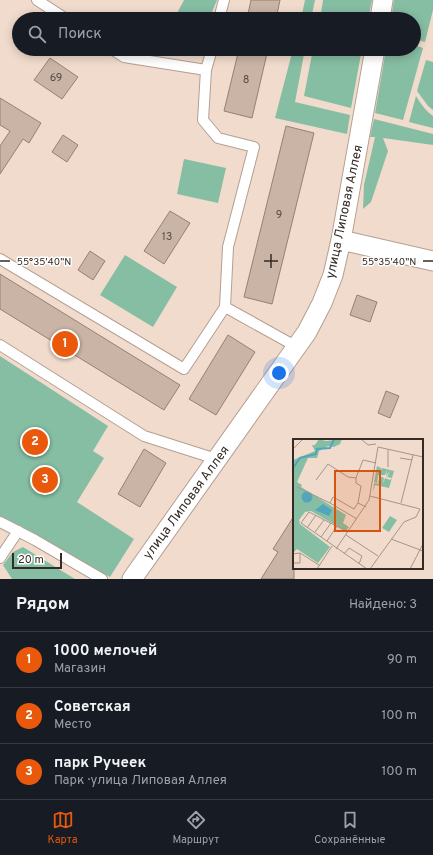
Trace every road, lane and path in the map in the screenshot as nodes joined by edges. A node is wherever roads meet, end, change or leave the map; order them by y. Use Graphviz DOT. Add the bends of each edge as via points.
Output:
graph roads {
  1 [pos="37,0"];
  2 [pos="224,0"];
  3 [pos="383,0"];
  4 [pos="55,12"];
  5 [pos="221,12"];
  6 [pos="381,12"];
  7 [pos="122,56"];
  8 [pos="210,56"];
  9 [pos="374,56"];
  10 [pos="206,70"];
  11 [pos="341,240"];
  12 [pos="0,258"];
  13 [pos="433,261"];
  14 [pos="225,307"];
  15 [pos="0,345"];
  16 [pos="297,347"];
  17 [pos="217,461"];
  18 [pos="0,522"];
  19 [pos="18,531"];
  20 [pos="0,558"];
  21 [pos="102,579"];
  22 [pos="132,579"];
  1 -- 4 [label="lane"];
  2 -- 5 [label="lane"];
  3 -- 6 [label="street"];
  7 -- 10 [label="lane"];
  8 -- 10 [label="lane"];
  9 -- 11 [label="street, улица Липовая Аллея"];
  10 -- 14 [label="lane" via="203,120 218,138 254,147 228,247"];
  11 -- 13 [label="street"];
  11 -- 16 [label="street, улица Липовая Аллея" via="329,286"];
  12 -- 14 [label="lane" via="184,369"];
  14 -- 16 [label="lane"];
  15 -- 17 [label="lane" via="144,436"];
  16 -- 17 [label="street, улица Липовая Аллея"];
  17 -- 22 [label="street, улица Липовая Аллея"];
  18 -- 19 [label="lane"];
  19 -- 20 [label="lane"];
  19 -- 21 [label="lane"];
}
